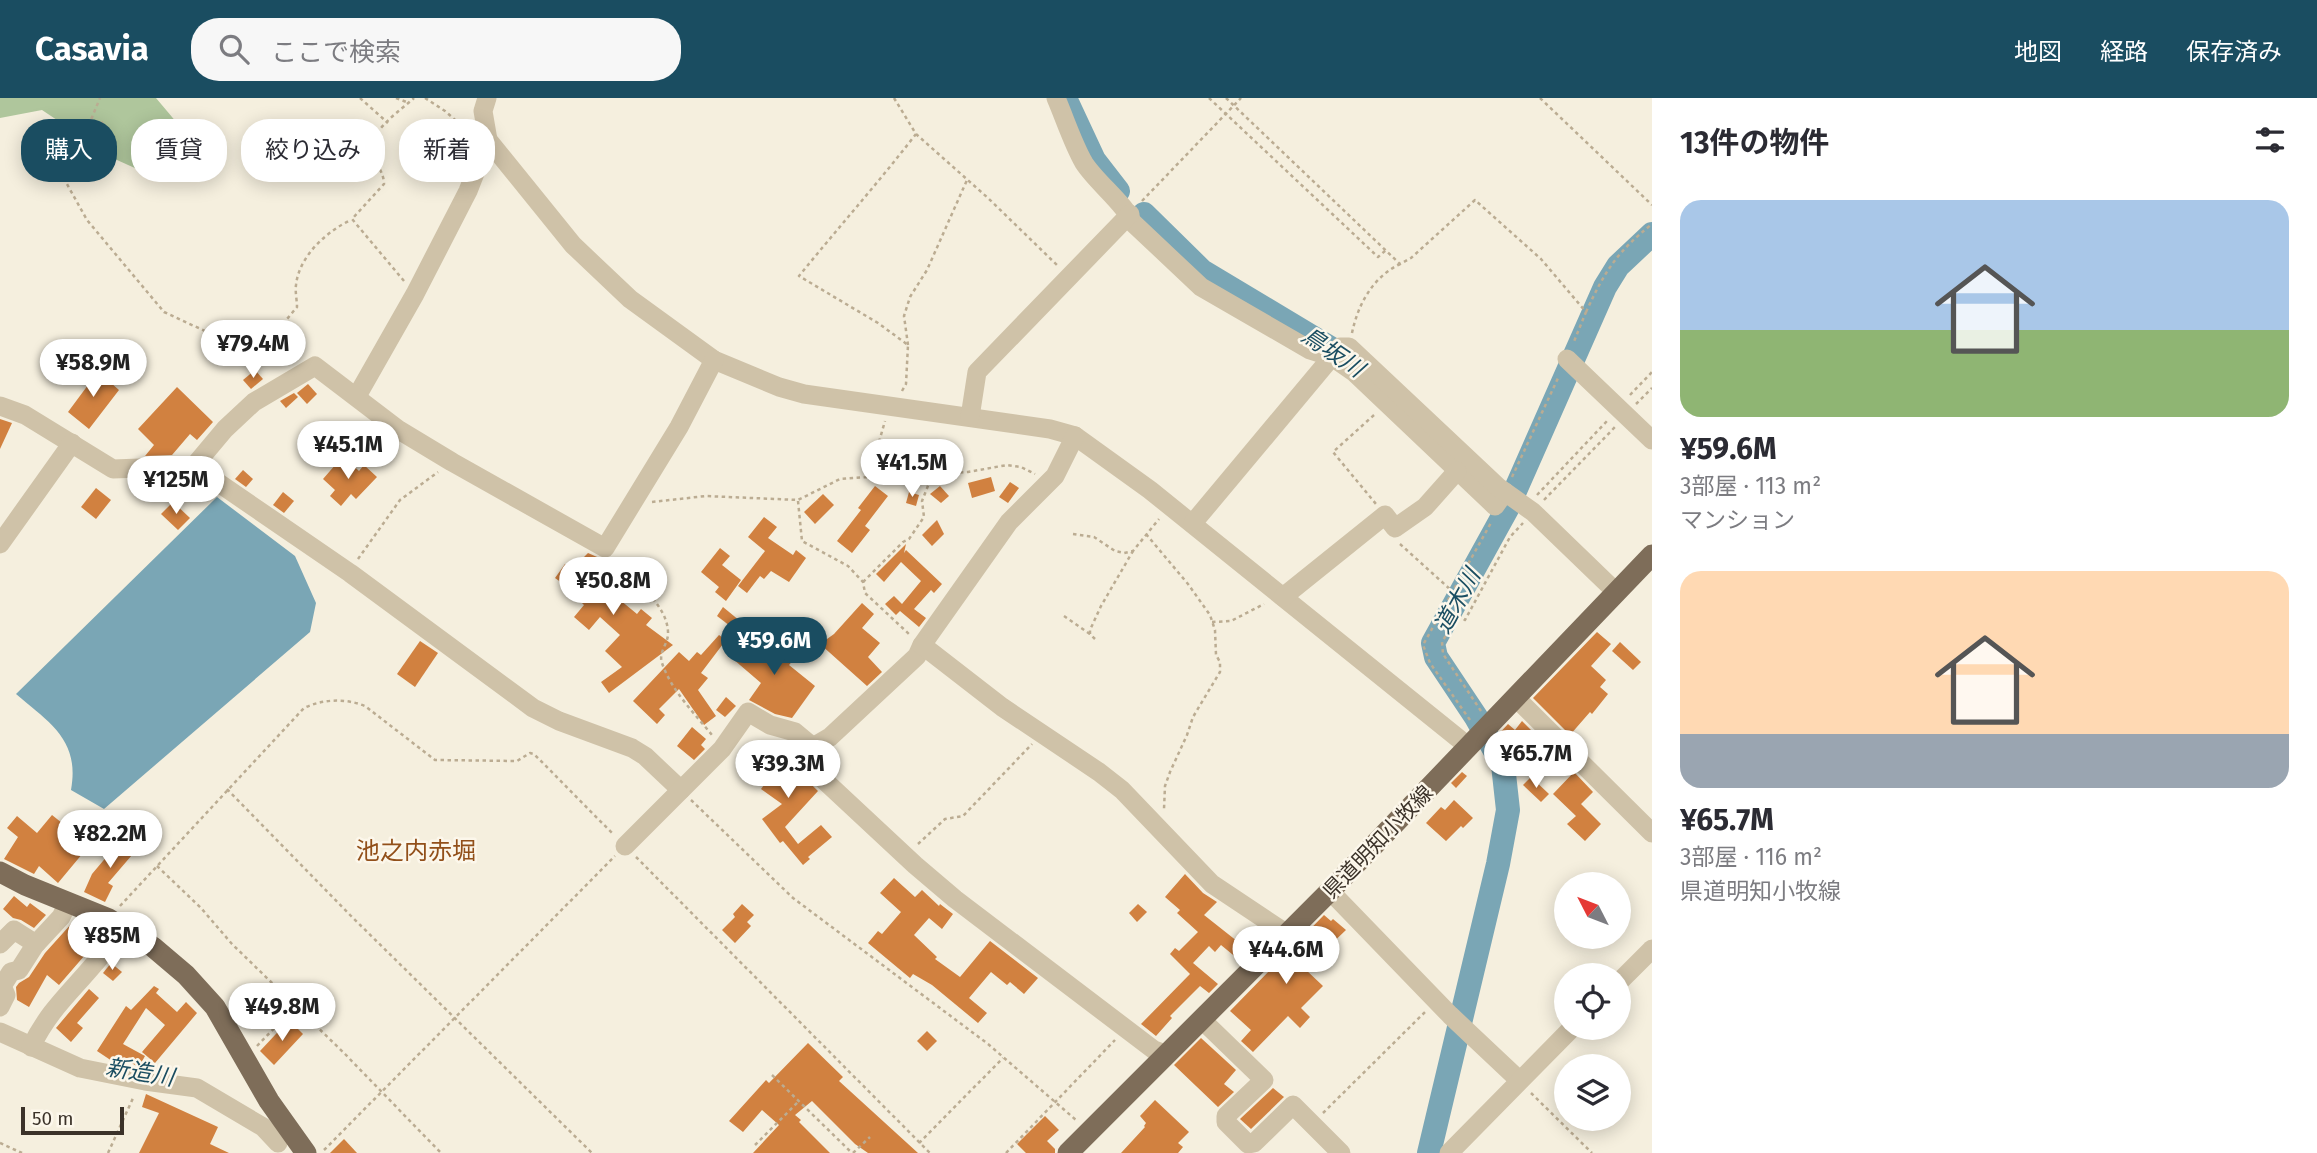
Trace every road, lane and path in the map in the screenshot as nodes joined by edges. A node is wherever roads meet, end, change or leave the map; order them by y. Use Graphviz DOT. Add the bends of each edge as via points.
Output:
graph roads {
  1 [pos="100,98"];
  2 [pos="360,98"];
  3 [pos="396,98"];
  4 [pos="414,98"];
  5 [pos="425,98"];
  6 [pos="487,98"];
  7 [pos="894,98"];
  8 [pos="1056,98"];
  9 [pos="1209,98"];
  10 [pos="1226,98"];
  11 [pos="1241,98"];
  12 [pos="1540,98"];
  13 [pos="409,103"];
  14 [pos="1233,106"];
  15 [pos="1225,114"];
  16 [pos="91,119"];
  17 [pos="456,119"];
  18 [pos="482,119"];
  19 [pos="388,123"];
  20 [pos="916,134"];
  21 [pos="495,154"];
  22 [pos="967,180"];
  23 [pos="66,182"];
  24 [pos="470,182"];
  25 [pos="1652,205"];
  26 [pos="1130,214"];
  27 [pos="352,219"];
  28 [pos="1652,225"];
  29 [pos="1385,250"];
  30 [pos="1400,264"];
  31 [pos="1069,276"];
  32 [pos="415,294"];
  33 [pos="1586,313"];
  34 [pos="908,345"];
  35 [pos="1339,352"];
  36 [pos="714,360"];
  37 [pos="1572,364"];
  38 [pos="311,369"];
  39 [pos="1652,372"];
  40 [pos="1652,388"];
  41 [pos="357,396"];
  42 [pos="1387,404"];
  43 [pos="0,406"];
  44 [pos="893,407"];
  45 [pos="1622,412"];
  46 [pos="970,417"];
  47 [pos="1075,436"];
  48 [pos="1652,440"];
  49 [pos="72,443"];
  50 [pos="452,462"];
  51 [pos="194,466"];
  52 [pos="1457,471"];
  53 [pos="933,473"];
  54 [pos="869,477"];
  55 [pos="1047,484"];
  56 [pos="797,500"];
  57 [pos="1512,501"];
  58 [pos="1170,505"];
  59 [pos="629,510"];
  60 [pos="1390,521"];
  61 [pos="1193,523"];
  62 [pos="1073,534"];
  63 [pos="1146,534"];
  64 [pos="0,544"];
  65 [pos="605,548"];
  66 [pos="1133,551"];
  67 [pos="1652,555"];
  68 [pos="350,573"];
  69 [pos="863,582"];
  70 [pos="1452,591"];
  71 [pos="1616,593"];
  72 [pos="1282,596"];
  73 [pos="1064,616"];
  74 [pos="1212,622"];
  75 [pos="1090,634"];
  76 [pos="1095,639"];
  77 [pos="922,645"];
  78 [pos="1516,698"];
  79 [pos="1042,734"];
  80 [pos="1482,734"];
  81 [pos="813,747"];
  82 [pos="722,749"];
  83 [pos="227,789"];
  84 [pos="681,790"];
  85 [pos="1652,833"];
  86 [pos="1163,834"];
  87 [pos="625,846"];
  88 [pos="906,857"];
  89 [pos="157,866"];
  90 [pos="0,872"];
  91 [pos="1330,891"];
  92 [pos="68,902"];
  93 [pos="116,923"];
  94 [pos="1287,934"];
  95 [pos="0,944"];
  96 [pos="36,944"];
  97 [pos="1652,949"];
  98 [pos="1631,970"];
  99 [pos="0,1006"];
  100 [pos="296,1006"];
  101 [pos="1443,1008"];
  102 [pos="455,1018"];
  103 [pos="1201,1019"];
  104 [pos="1126,1029"];
  105 [pos="0,1032"];
  106 [pos="1560,1040"];
  107 [pos="31,1047"];
  108 [pos="1165,1054"];
  109 [pos="244,1055"];
  110 [pos="1003,1058"];
  111 [pos="772,1075"];
  112 [pos="141,1080"];
  113 [pos="1518,1080"];
  114 [pos="381,1093"];
  115 [pos="799,1101"];
  116 [pos="1055,1102"];
  117 [pos="1320,1115"];
  118 [pos="1089,1132"];
  119 [pos="870,1137"];
  120 [pos="0,1143"];
  121 [pos="280,1143"];
  122 [pos="919,1143"];
  123 [pos="755,1145"];
  124 [pos="22,1153"];
  125 [pos="108,1153"];
  126 [pos="306,1153"];
  127 [pos="320,1153"];
  128 [pos="441,1153"];
  129 [pos="592,1153"];
  130 [pos="852,1153"];
  131 [pos="929,1153"];
  132 [pos="1006,1153"];
  133 [pos="1068,1153"];
  134 [pos="1341,1153"];
  135 [pos="1448,1153"];
  136 [pos="1592,1153"];
  1 -- 16 [label="path"];
  2 -- 19 [label="path"];
  3 -- 13 [label="path"];
  4 -- 13 [label="path"];
  5 -- 17 [label="path"];
  6 -- 18 [label="street"];
  7 -- 20 [label="path"];
  8 -- 26 [label="street" via="1084,163"];
  9 -- 15 [label="path"];
  10 -- 14 [label="path"];
  11 -- 14 [label="path"];
  12 -- 25 [label="path"];
  13 -- 19 [label="path"];
  14 -- 15 [label="path"];
  14 -- 29 [label="path"];
  15 -- 26 [label="path"];
  15 -- 29 [label="path" via="1378,257"];
  19 -- 27 [label="path" via="372,148 384,184"];
  20 -- 22 [label="path"];
  20 -- 34 [label="path" via="799,276"];
  21 -- 36 [label="street" via="573,245 630,299"];
  22 -- 31 [label="path"];
  22 -- 34 [label="path" via="910,297 904,316"];
  23 -- 38 [label="path" via="87,220 164,312 248,351"];
  24 -- 32 [label="street"];
  26 -- 31 [label="street"];
  26 -- 35 [label="street" via="1132,222 1201,287 1310,350"];
  27 -- 32 [label="path"];
  27 -- 38 [label="path" via="308,255 296,285 297,307 287,319 289,356"];
  28 -- 33 [label="path" via="1617,255"];
  29 -- 30 [label="path"];
  30 -- 33 [label="path" via="1475,200 1541,259"];
  30 -- 35 [label="path" via="1386,270 1375,283"];
  31 -- 46 [label="street" via="977,372"];
  32 -- 41 [label="street"];
  33 -- 37 [label="path"];
  34 -- 44 [label="path" via="906,384"];
  35 -- 42 [label="street"];
  35 -- 57 [label="street"];
  35 -- 61 [label="street"];
  36 -- 44 [label="street" via="804,394"];
  36 -- 59 [label="street"];
  37 -- 45 [label="street"];
  37 -- 57 [label="path"];
  38 -- 41 [label="street" via="315,366"];
  38 -- 51 [label="street" via="254,402"];
  39 -- 45 [label="path"];
  40 -- 45 [label="path"];
  41 -- 50 [label="street"];
  42 -- 52 [label="street"];
  42 -- 60 [label="path" via="1333,452"];
  43 -- 49 [label="street"];
  44 -- 46 [label="street"];
  44 -- 54 [label="path"];
  45 -- 48 [label="street"];
  45 -- 57 [label="path"];
  45 -- 57 [label="path"];
  46 -- 47 [label="street"];
  47 -- 55 [label="street"];
  47 -- 58 [label="street"];
  49 -- 51 [label="street" via="113,469"];
  49 -- 64 [label="street"];
  50 -- 65 [label="street"];
  50 -- 68 [label="path" via="400,500"];
  51 -- 68 [label="street"];
  52 -- 57 [label="street"];
  52 -- 60 [label="street" via="1425,507"];
  53 -- 54 [label="path"];
  53 -- 55 [label="path" via="1007,465 1034,472"];
  53 -- 69 [label="path" via="918,527"];
  54 -- 56 [label="path" via="840,479"];
  55 -- 77 [label="street" via="1009,522"];
  56 -- 59 [label="path" via="706,496"];
  56 -- 69 [label="path" via="802,541 848,566"];
  57 -- 70 [label="path" via="1498,511"];
  57 -- 71 [label="street"];
  57 -- 80 [label="path" via="1510,537 1465,620 1458,615 1442,642 1443,654"];
  58 -- 61 [label="street"];
  58 -- 63 [label="path"];
  59 -- 65 [label="street"];
  60 -- 70 [label="path" via="1403,548"];
  60 -- 72 [label="street"];
  61 -- 72 [label="street"];
  62 -- 66 [label="path" via="1094,537 1115,551"];
  63 -- 66 [label="path"];
  63 -- 74 [label="path" via="1188,584"];
  65 -- 82 [label="path" via="655,601 668,627 661,662"];
  66 -- 75 [label="path"];
  67 -- 71 [label="main road, 県道明知小牧線"];
  68 -- 84 [label="street" via="533,708 632,748"];
  69 -- 77 [label="path" via="865,593"];
  70 -- 80 [label="path" via="1423,645 1430,663"];
  71 -- 78 [label="main road, 県道明知小牧線"];
  72 -- 74 [label="path" via="1231,621"];
  72 -- 80 [label="street"];
  73 -- 75 [label="path"];
  74 -- 86 [label="path" via="1220,672 1193,717 1165,786"];
  75 -- 76 [label="path"];
  77 -- 79 [label="street"];
  77 -- 81 [label="street" via="884,689"];
  78 -- 80 [label="main road, 県道明知小牧線"];
  78 -- 85 [label="street"];
  79 -- 86 [label="street" via="1122,790"];
  79 -- 88 [label="path" via="963,816 938,823"];
  80 -- 91 [label="main road, 県道明知小牧線"];
  81 -- 82 [label="street" via="794,732 748,712"];
  81 -- 88 [label="street" via="812,769"];
  82 -- 84 [label="street"];
  83 -- 87 [label="path" via="304,708 318,701 352,701 435,760 517,761 534,754"];
  83 -- 89 [label="path"];
  83 -- 102 [label="path"];
  84 -- 87 [label="street"];
  84 -- 110 [label="path" via="793,898"];
  86 -- 94 [label="street" via="1212,884"];
  87 -- 102 [label="path"];
  87 -- 122 [label="path"];
  88 -- 104 [label="street"];
  89 -- 93 [label="path"];
  89 -- 100 [label="path"];
  90 -- 92 [label="main road"];
  91 -- 94 [label="main road, 県道明知小牧線"];
  91 -- 101 [label="street"];
  92 -- 93 [label="main road"];
  92 -- 96 [label="street" via="61,917"];
  93 -- 107 [label="street" via="96,963 61,1000"];
  93 -- 109 [label="main road" via="169,960 202,992"];
  94 -- 103 [label="main road, 県道明知小牧線"];
  95 -- 96 [label="street" via="14,930"];
  96 -- 99 [label="street" via="2,986 6,995"];
  97 -- 98 [label="street"];
  100 -- 109 [label="path"];
  100 -- 114 [label="path"];
  101 -- 113 [label="street"];
  101 -- 117 [label="path"];
  102 -- 114 [label="path"];
  102 -- 129 [label="path"];
  103 -- 108 [label="main road, 県道明知小牧線"];
  103 -- 134 [label="street" via="1264,1080 1226,1116 1226,1122 1248,1144 1293,1105"];
  104 -- 108 [label="street"];
  104 -- 116 [label="path"];
  105 -- 107 [label="street"];
  106 -- 113 [label="street"];
  107 -- 112 [label="street" via="80,1068"];
  108 -- 118 [label="main road, 県道明知小牧線"];
  109 -- 121 [label="main road" via="269,1101"];
  110 -- 116 [label="path"];
  110 -- 122 [label="path"];
  111 -- 115 [label="path"];
  112 -- 121 [label="street" via="197,1088 263,1127"];
  112 -- 125 [label="path"];
  113 -- 135 [label="street"];
  113 -- 136 [label="path"];
  114 -- 127 [label="path"];
  114 -- 128 [label="path"];
  115 -- 123 [label="path"];
  115 -- 130 [label="path"];
  116 -- 118 [label="path"];
  116 -- 132 [label="path"];
  118 -- 133 [label="main road, 県道明知小牧線"];
  119 -- 130 [label="path"];
  120 -- 124 [label="path"];
  121 -- 126 [label="main road"];
  122 -- 131 [label="path"];
}
